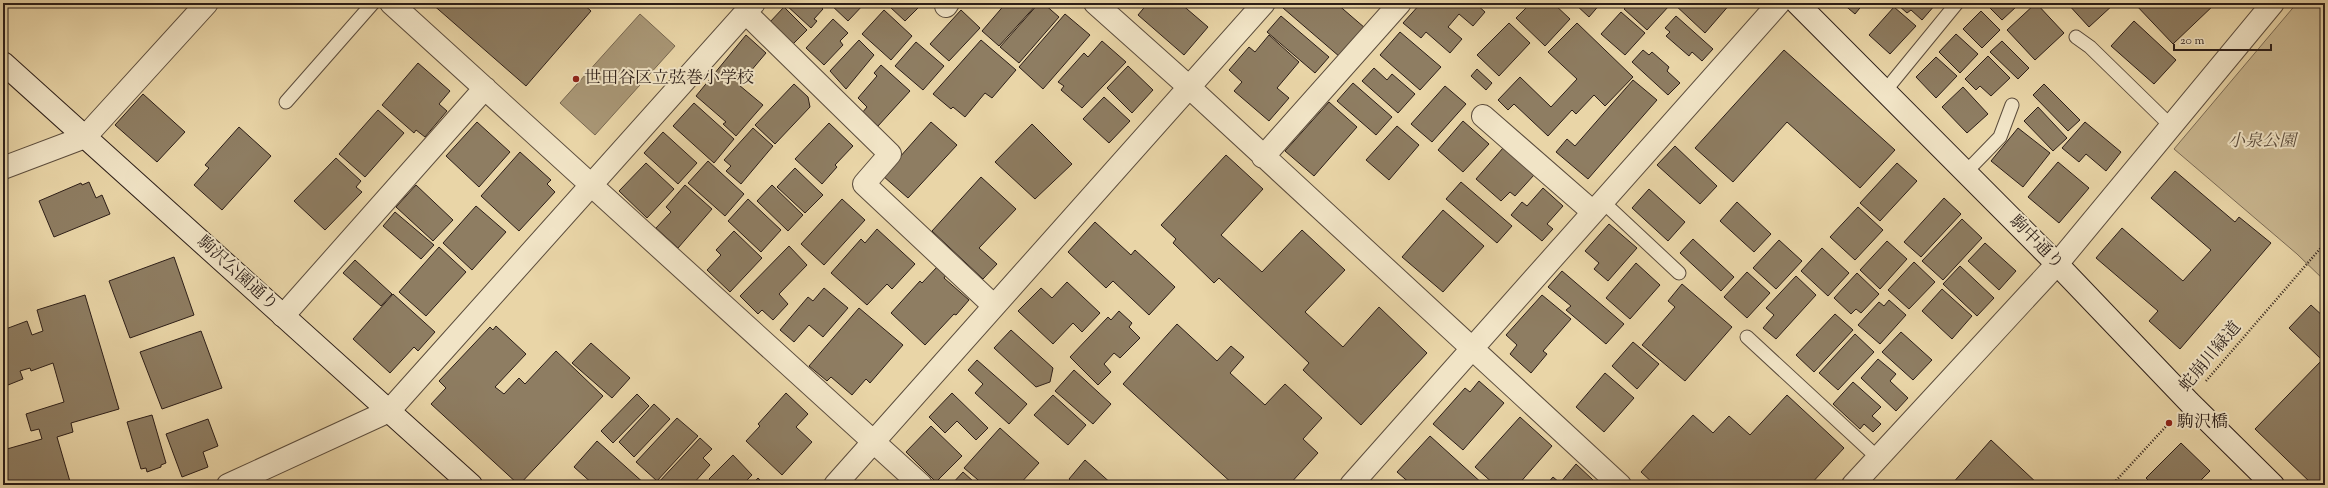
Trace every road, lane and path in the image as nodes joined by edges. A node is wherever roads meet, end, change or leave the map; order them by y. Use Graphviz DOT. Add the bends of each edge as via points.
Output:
graph roads {
  1 [pos="207,3"];
  2 [pos="373,3"];
  3 [pos="391,3"];
  4 [pos="1095,3"];
  5 [pos="1264,3"];
  6 [pos="1400,3"];
  7 [pos="1778,3"];
  8 [pos="1797,3"];
  9 [pos="1957,3"];
  10 [pos="2273,3"];
  11 [pos="750,8"];
  12 [pos="2076,37"];
  13 [pos="3,63"];
  14 [pos="1190,87"];
  15 [pos="485,88"];
  16 [pos="1885,91"];
  17 [pos="286,102"];
  18 [pos="2012,105"];
  19 [pos="1483,116"];
  20 [pos="2171,126"];
  21 [pos="85,137"];
  22 [pos="1263,157"];
  23 [pos="3,168"];
  24 [pos="1966,172"];
  25 [pos="590,185"];
  26 [pos="1598,207"];
  27 [pos="2325,243"];
  28 [pos="2057,264"];
  29 [pos="1679,273"];
  30 [pos="993,305"];
  31 [pos="283,316"];
  32 [pos="1747,337"];
  33 [pos="1473,350"];
  34 [pos="2189,402"];
  35 [pos="389,411"];
  36 [pos="873,441"];
  37 [pos="1878,458"];
  38 [pos="228,485"];
  39 [pos="471,485"];
  40 [pos="835,485"];
  41 [pos="921,485"];
  42 [pos="1351,485"];
  43 [pos="1620,485"];
  44 [pos="1853,485"];
  45 [pos="2112,485"];
  46 [pos="2273,485"];
  1 -- 21 [label="street"];
  2 -- 17 [label="lane"];
  3 -- 15 [label="street"];
  4 -- 14 [label="street"];
  5 -- 14 [label="street"];
  6 -- 22 [label="street"];
  7 -- 26 [label="street"];
  8 -- 16 [label="street, 駒中通り"];
  9 -- 16 [label="lane"];
  10 -- 20 [label="street"];
  11 -- 25 [label="street"];
  11 -- 30 [label="street" via="890,154 864,184"];
  12 -- 20 [label="lane" via="2090,47"];
  13 -- 21 [label="street, 駒沢公園通り"];
  14 -- 22 [label="street"];
  14 -- 30 [label="street"];
  15 -- 25 [label="street"];
  15 -- 31 [label="street"];
  16 -- 24 [label="street, 駒中通り"];
  18 -- 24 [label="lane" via="2000,137"];
  19 -- 26 [label="street"];
  20 -- 28 [label="street"];
  21 -- 23 [label="street"];
  21 -- 31 [label="street, 駒沢公園通り"];
  22 -- 33 [label="street"];
  24 -- 28 [label="street, 駒中通り"];
  25 -- 35 [label="street"];
  25 -- 36 [label="street"];
  26 -- 29 [label="lane"];
  26 -- 33 [label="street"];
  27 -- 34 [label="path, 蛇崩川緑道"];
  28 -- 34 [label="street, 駒中通り"];
  28 -- 37 [label="street"];
  30 -- 36 [label="street"];
  31 -- 35 [label="street, 駒沢公園通り"];
  32 -- 37 [label="lane"];
  33 -- 42 [label="street"];
  33 -- 43 [label="street"];
  34 -- 45 [label="path, 蛇崩川緑道"];
  34 -- 46 [label="street, 駒中通り"];
  35 -- 38 [label="street"];
  35 -- 39 [label="street, 駒沢公園通り"];
  36 -- 40 [label="street"];
  36 -- 41 [label="street"];
  37 -- 44 [label="street"];
}
